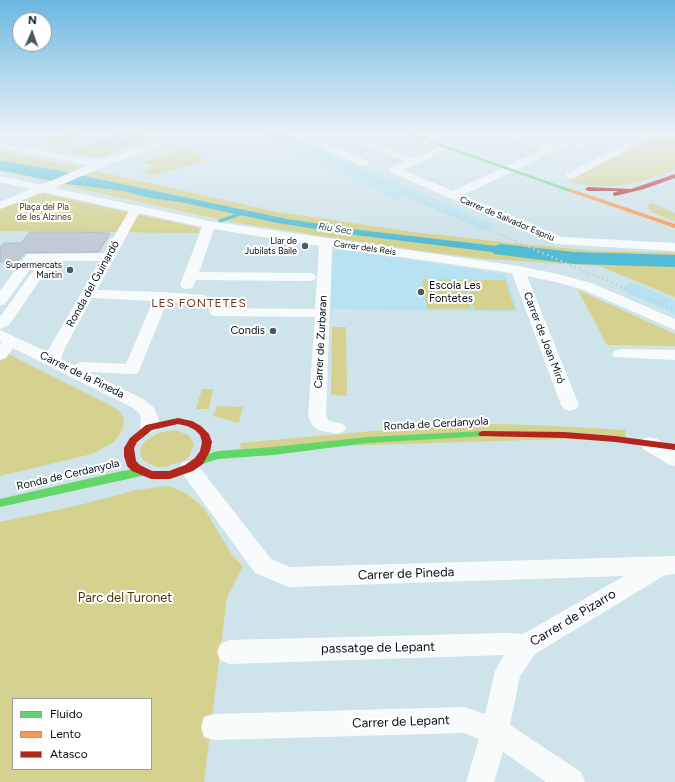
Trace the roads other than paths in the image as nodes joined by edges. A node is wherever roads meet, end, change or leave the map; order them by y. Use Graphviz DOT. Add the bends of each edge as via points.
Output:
graph roads {
  1 [pos="83,169"];
  2 [pos="395,169"];
  3 [pos="506,169"];
  4 [pos="513,169"];
  5 [pos="528,169"];
  6 [pos="583,169"];
  7 [pos="522,173"];
  8 [pos="570,176"];
  9 [pos="675,176"];
  10 [pos="0,180"];
  11 [pos="547,182"];
  12 [pos="41,187"];
  13 [pos="452,196"];
  14 [pos="633,196"];
  15 [pos="599,200"];
  16 [pos="612,200"];
  17 [pos="0,202"];
  18 [pos="0,206"];
  19 [pos="621,208"];
  20 [pos="136,209"];
  21 [pos="208,224"];
  22 [pos="675,225"];
  23 [pos="326,242"];
  24 [pos="675,247"];
  25 [pos="49,257"];
  26 [pos="109,257"];
  27 [pos="518,270"];
  28 [pos="190,276"];
  29 [pos="309,277"];
  30 [pos="185,291"];
  31 [pos="88,294"];
  32 [pos="162,296"];
  33 [pos="0,301"];
  34 [pos="316,313"];
  35 [pos="0,324"];
  36 [pos="675,325"];
  37 [pos="6,337"];
  38 [pos="0,354"];
  39 [pos="620,354"];
  40 [pos="675,355"];
  41 [pos="52,361"];
  42 [pos="75,372"];
  43 [pos="570,405"];
  44 [pos="149,427"];
  45 [pos="341,428"];
  46 [pos="313,431"];
  47 [pos="207,442"];
  48 [pos="217,443"];
  49 [pos="648,443"];
  50 [pos="675,447"];
  51 [pos="129,456"];
  52 [pos="675,459"];
  53 [pos="118,460"];
  54 [pos="194,464"];
  55 [pos="142,472"];
  56 [pos="0,503"];
  57 [pos="668,565"];
  58 [pos="526,646"];
  59 [pos="229,652"];
  60 [pos="214,727"];
  61 [pos="495,731"];
  62 [pos="480,782"];
  63 [pos="571,782"];
  1 -- 12 [label="street"];
  2 -- 13 [label="street, Carrer de Salvador Espriu"];
  3 -- 13 [label="street"];
  4 -- 7 [label="main road"];
  5 -- 7 [label="street"];
  6 -- 8 [label="street"];
  7 -- 11 [label="main road"];
  9 -- 14 [label="main road" via="642,188"];
  10 -- 12 [label="street, Carrer dels Reis" via="28,188"];
  11 -- 14 [label="main road"];
  11 -- 15 [label="main road"];
  12 -- 17 [label="street"];
  12 -- 18 [label="street"];
  12 -- 20 [label="street, Carrer dels Reis"];
  13 -- 24 [label="street, Carrer de Salvador Espriu" via="560,241"];
  14 -- 16 [label="main road"];
  14 -- 22 [label="main road" via="644,211"];
  15 -- 16 [label="main road"];
  15 -- 19 [label="main road"];
  16 -- 19 [label="main road"];
  19 -- 22 [label="main road"];
  20 -- 21 [label="street, Carrer dels Reis"];
  20 -- 26 [label="street, Ronda del Guinardó"];
  21 -- 23 [label="street, Carrer dels Reis"];
  21 -- 28 [label="street"];
  23 -- 27 [label="street, Carrer dels Reis"];
  23 -- 34 [label="street, Carrer de Zurbaran"];
  25 -- 26 [label="street"];
  25 -- 33 [label="street" via="32,257"];
  25 -- 35 [label="street" via="4,322"];
  26 -- 31 [label="street, Ronda del Guinardó"];
  27 -- 36 [label="street, Carrer dels Reis" via="589,287"];
  27 -- 43 [label="street, Carrer de Joan Miró"];
  28 -- 29 [label="street"];
  28 -- 30 [label="street"];
  31 -- 32 [label="street"];
  31 -- 41 [label="street, Ronda del Guinardó"];
  32 -- 34 [label="street" via="203,299 218,305 216,312 265,309"];
  32 -- 42 [label="street" via="132,369 82,367"];
  34 -- 45 [label="street, Carrer de Zurbaran" via="317,416 324,426"];
  37 -- 38 [label="street"];
  37 -- 41 [label="street, Carrer de la Pineda"];
  39 -- 40 [label="street"];
  41 -- 42 [label="street, Carrer de la Pineda"];
  42 -- 44 [label="street, Carrer de la Pineda" via="139,404 148,412"];
  44 -- 47 [label="main road" via="168,422 189,423 204,434"];
  44 -- 51 [label="main road" via="133,440"];
  45 -- 46 [label="main road"];
  47 -- 48 [label="main road"];
  47 -- 54 [label="main road" via="205,452"];
  49 -- 50 [label="main road, Ronda de Cerdanyola"];
  49 -- 52 [label="street"];
  49 -- 54 [label="main road, Ronda de Cerdanyola" via="564,435 426,436 218,455"];
  51 -- 53 [label="main road, Ronda de Cerdanyola"];
  51 -- 55 [label="main road" via="131,462"];
  54 -- 55 [label="main road" via="180,472 165,475"];
  54 -- 57 [label="street, Carrer de Pineda" via="263,566 289,577"];
  55 -- 56 [label="main road, Ronda de Cerdanyola" via="122,474"];
  57 -- 58 [label="street, Carrer de Pizarro"];
  58 -- 59 [label="street, passatge de Lepant" via="505,644"];
  58 -- 61 [label="street, Carrer de Pizarro" via="508,671"];
  60 -- 61 [label="street, Carrer de Lepant" via="464,720"];
  61 -- 62 [label="street, Carrer de Pizarro"];
  61 -- 63 [label="street, Carrer de Lepant"];
}
